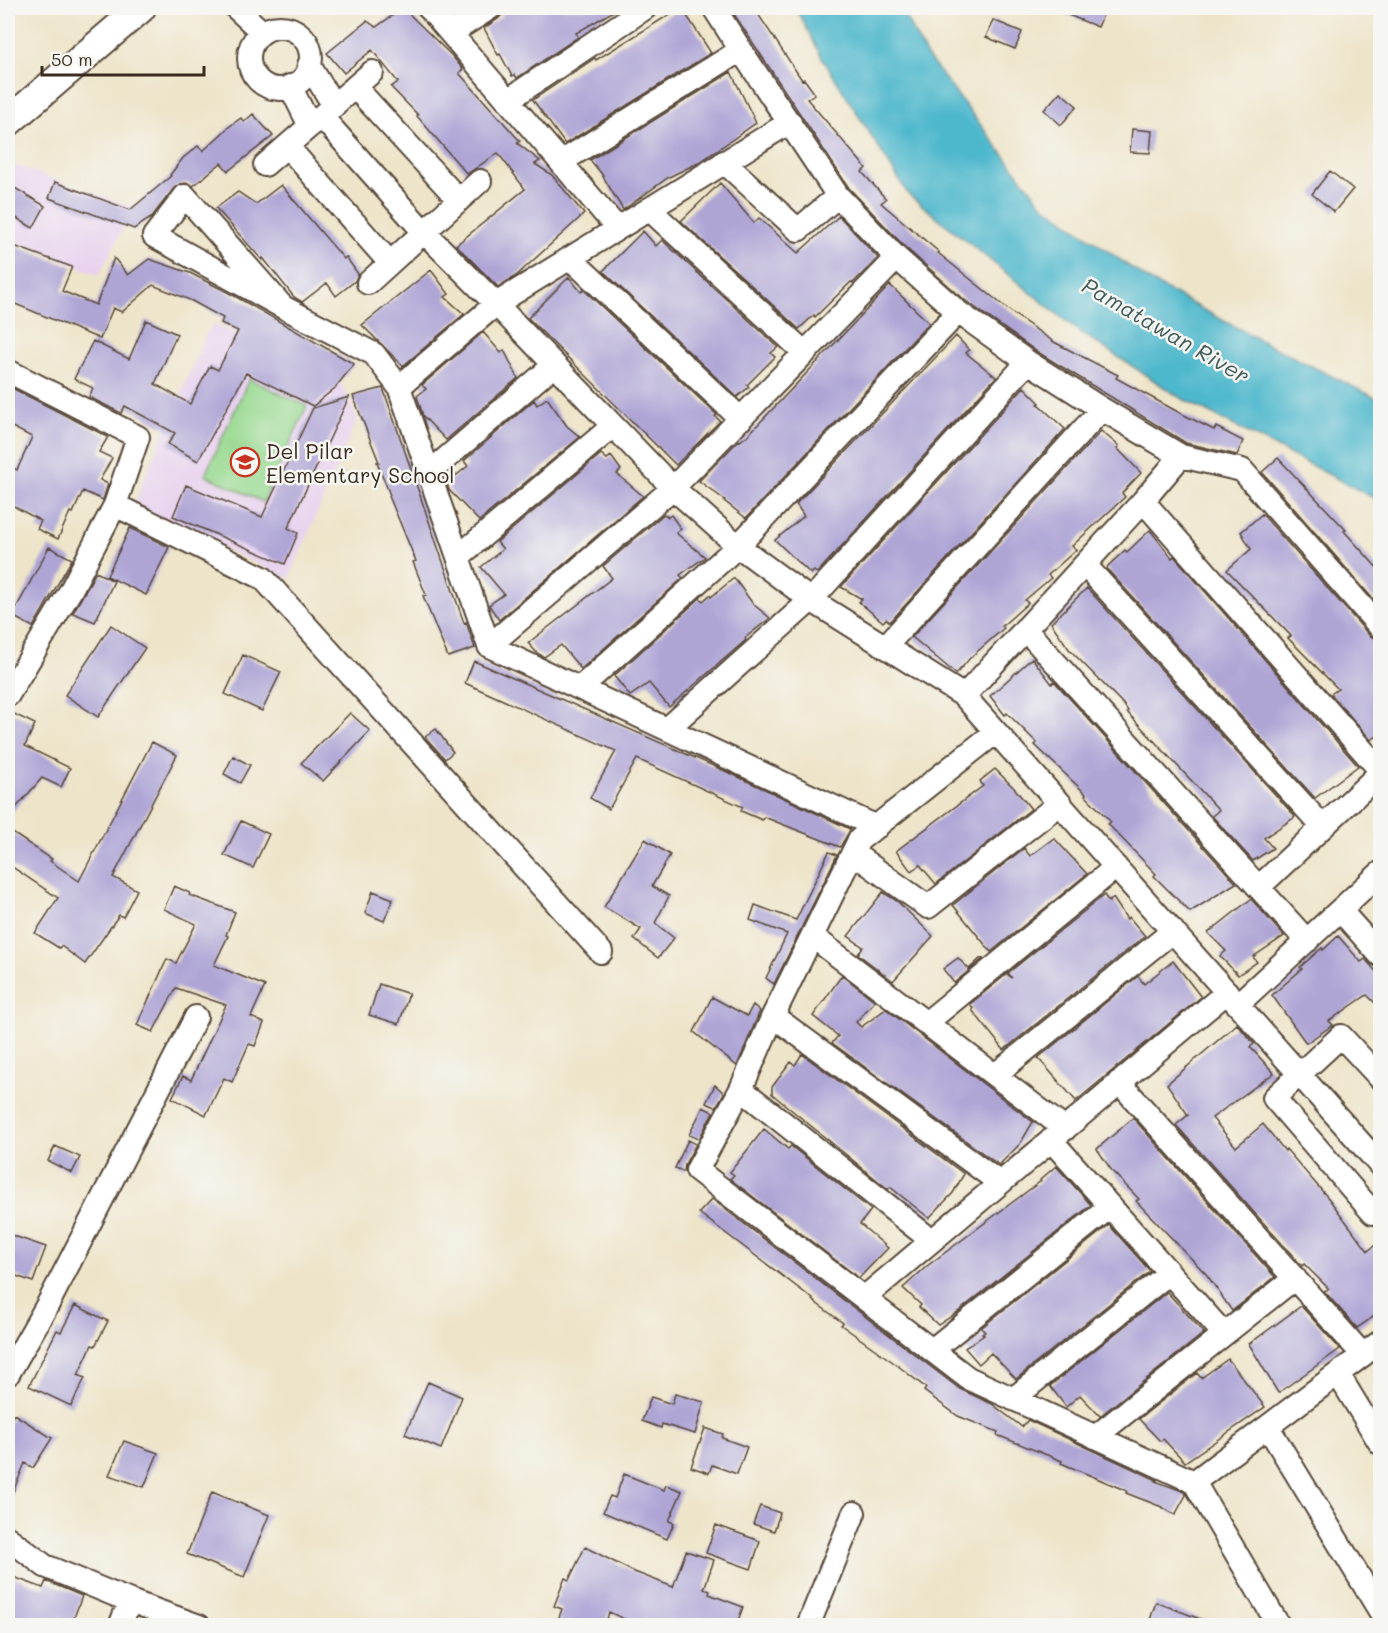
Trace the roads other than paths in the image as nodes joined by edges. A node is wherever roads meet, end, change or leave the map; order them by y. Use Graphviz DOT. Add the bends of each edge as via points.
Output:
graph roads {
  1 [pos="141,8"];
  2 [pos="236,8"];
  3 [pos="429,8"];
  4 [pos="490,8"];
  5 [pos="645,8"];
  6 [pos="714,8"];
  7 [pos="262,32"];
  8 [pos="451,33"];
  9 [pos="741,50"];
  10 [pos="309,65"];
  11 [pos="372,72"];
  12 [pos="290,86"];
  13 [pos="355,87"];
  14 [pos="508,100"];
  15 [pos="322,116"];
  16 [pos="8,122"];
  17 [pos="790,122"];
  18 [pos="287,146"];
  19 [pos="561,162"];
  20 [pos="723,162"];
  21 [pos="265,165"];
  22 [pos="480,181"];
  23 [pos="838,196"];
  24 [pos="459,200"];
  25 [pos="649,209"];
  26 [pos="617,228"];
  27 [pos="424,232"];
  28 [pos="570,258"];
  29 [pos="897,258"];
  30 [pos="390,262"];
  31 [pos="368,283"];
  32 [pos="496,304"];
  33 [pos="283,307"];
  34 [pos="958,312"];
  35 [pos="805,353"];
  36 [pos="1028,362"];
  37 [pos="554,364"];
  38 [pos="8,371"];
  39 [pos="399,387"];
  40 [pos="1102,408"];
  41 [pos="741,419"];
  42 [pos="613,426"];
  43 [pos="1181,456"];
  44 [pos="429,473"];
  45 [pos="673,488"];
  46 [pos="1143,501"];
  47 [pos="116,504"];
  48 [pos="738,546"];
  49 [pos="458,557"];
  50 [pos="1085,565"];
  51 [pos="811,600"];
  52 [pos="1380,627"];
  53 [pos="1025,629"];
  54 [pos="489,646"];
  55 [pos="885,647"];
  56 [pos="580,688"];
  57 [pos="8,695"];
  58 [pos="964,696"];
  59 [pos="667,729"];
  60 [pos="996,732"];
  61 [pos="1380,772"];
  62 [pos="1060,803"];
  63 [pos="877,826"];
  64 [pos="1323,827"];
  65 [pos="853,853"];
  66 [pos="1116,867"];
  67 [pos="1380,873"];
  68 [pos="1259,887"];
  69 [pos="1341,910"];
  70 [pos="1173,931"];
  71 [pos="812,936"];
  72 [pos="1307,941"];
  73 [pos="601,952"];
  74 [pos="1380,955"];
  75 [pos="1233,998"];
  76 [pos="773,1016"];
  77 [pos="196,1017"];
  78 [pos="926,1023"];
  79 [pos="1299,1074"];
  80 [pos="995,1075"];
  81 [pos="1380,1078"];
  82 [pos="1119,1082"];
  83 [pos="741,1089"];
  84 [pos="1058,1134"];
  85 [pos="1380,1165"];
  86 [pos="1000,1183"];
  87 [pos="1110,1207"];
  88 [pos="1380,1207"];
  89 [pos="932,1240"];
  90 [pos="1170,1273"];
  91 [pos="1295,1278"];
  92 [pos="864,1298"];
  93 [pos="1224,1334"];
  94 [pos="1372,1348"];
  95 [pos="932,1350"];
  96 [pos="8,1374"];
  97 [pos="1338,1374"];
  98 [pos="1013,1399"];
  99 [pos="1268,1427"];
  100 [pos="1095,1437"];
  101 [pos="1380,1443"];
  102 [pos="1194,1482"];
  103 [pos="854,1513"];
  104 [pos="8,1538"];
  105 [pos="130,1601"];
  106 [pos="1380,1611"];
  107 [pos="120,1626"];
  108 [pos="199,1626"];
  109 [pos="808,1626"];
  110 [pos="1279,1626"];
  1 -- 16 [label="main road"];
  2 -- 7 [label="street"];
  3 -- 8 [label="street"];
  4 -- 8 [label="street"];
  5 -- 14 [label="street"];
  6 -- 9 [label="street"];
  7 -- 10 [label="street" via="278,27 298,33 309,50"];
  7 -- 12 [label="street" via="249,52 251,71 264,85"];
  8 -- 14 [label="street"];
  9 -- 17 [label="street"];
  9 -- 19 [label="street"];
  10 -- 12 [label="street" via="302,79"];
  10 -- 15 [label="street"];
  11 -- 13 [label="street"];
  12 -- 15 [label="street"];
  13 -- 15 [label="street"];
  13 -- 24 [label="street"];
  14 -- 19 [label="street"];
  15 -- 18 [label="street"];
  15 -- 27 [label="street"];
  17 -- 20 [label="street"];
  17 -- 23 [label="street"];
  18 -- 21 [label="street"];
  18 -- 30 [label="street"];
  19 -- 26 [label="street"];
  20 -- 23 [label="street" via="798,230"];
  20 -- 25 [label="street"];
  22 -- 24 [label="street"];
  23 -- 29 [label="street"];
  24 -- 27 [label="street"];
  25 -- 26 [label="street"];
  25 -- 35 [label="street"];
  26 -- 28 [label="street"];
  27 -- 30 [label="street"];
  27 -- 32 [label="street"];
  28 -- 32 [label="street"];
  28 -- 41 [label="street"];
  29 -- 34 [label="street"];
  29 -- 35 [label="street"];
  30 -- 31 [label="street"];
  32 -- 37 [label="street"];
  32 -- 39 [label="street"];
  33 -- 33 [label="street" via="154,236 185,196 245,265"];
  33 -- 39 [label="street" via="374,354"];
  34 -- 36 [label="street"];
  34 -- 48 [label="street"];
  35 -- 41 [label="street"];
  36 -- 40 [label="street"];
  36 -- 51 [label="street"];
  37 -- 42 [label="street"];
  37 -- 44 [label="street"];
  38 -- 47 [label="street" via="138,437"];
  39 -- 44 [label="street"];
  40 -- 43 [label="street"];
  40 -- 55 [label="street"];
  41 -- 45 [label="street"];
  42 -- 45 [label="street"];
  42 -- 49 [label="street"];
  43 -- 46 [label="street"];
  43 -- 52 [label="street" via="1242,470"];
  44 -- 49 [label="street"];
  45 -- 48 [label="street"];
  45 -- 54 [label="street"];
  46 -- 50 [label="street"];
  46 -- 61 [label="street"];
  47 -- 57 [label="street"];
  47 -- 73 [label="street" via="263,578"];
  48 -- 51 [label="street"];
  48 -- 56 [label="street"];
  49 -- 54 [label="street"];
  50 -- 53 [label="street"];
  50 -- 64 [label="street"];
  51 -- 55 [label="street"];
  51 -- 59 [label="street"];
  53 -- 58 [label="street"];
  53 -- 68 [label="street"];
  54 -- 56 [label="street"];
  55 -- 58 [label="street"];
  56 -- 59 [label="street"];
  58 -- 60 [label="street"];
  59 -- 63 [label="street"];
  60 -- 62 [label="street"];
  60 -- 63 [label="street"];
  61 -- 64 [label="street"];
  62 -- 65 [label="street" via="928,907"];
  62 -- 66 [label="street"];
  63 -- 65 [label="street" via="859,840"];
  64 -- 68 [label="street"];
  65 -- 71 [label="street"];
  66 -- 70 [label="street"];
  66 -- 78 [label="street"];
  67 -- 69 [label="street"];
  68 -- 72 [label="street"];
  69 -- 72 [label="street"];
  69 -- 74 [label="street"];
  70 -- 75 [label="street"];
  70 -- 80 [label="street"];
  71 -- 76 [label="street"];
  71 -- 78 [label="street"];
  72 -- 75 [label="street"];
  75 -- 79 [label="street"];
  75 -- 82 [label="street"];
  76 -- 83 [label="street"];
  76 -- 86 [label="street"];
  77 -- 96 [label="street"];
  78 -- 80 [label="street"];
  79 -- 81 [label="street" via="1341,1036"];
  79 -- 85 [label="street"];
  79 -- 88 [label="street" via="1274,1098 1373,1213"];
  80 -- 84 [label="street"];
  82 -- 84 [label="street"];
  82 -- 91 [label="street"];
  83 -- 89 [label="street"];
  83 -- 92 [label="street" via="697,1170"];
  84 -- 86 [label="street"];
  84 -- 87 [label="street"];
  86 -- 89 [label="street"];
  87 -- 90 [label="street"];
  87 -- 95 [label="street"];
  89 -- 92 [label="street"];
  90 -- 93 [label="street"];
  90 -- 98 [label="street"];
  91 -- 93 [label="street"];
  91 -- 94 [label="street"];
  92 -- 95 [label="street"];
  93 -- 100 [label="street"];
  94 -- 97 [label="street"];
  95 -- 98 [label="street" via="968,1378"];
  97 -- 99 [label="street"];
  97 -- 101 [label="street"];
  98 -- 100 [label="street"];
  99 -- 102 [label="street"];
  99 -- 106 [label="street"];
  100 -- 102 [label="street"];
  102 -- 110 [label="street"];
  103 -- 109 [label="street"];
  104 -- 105 [label="street" via="45,1566"];
  105 -- 107 [label="street"];
  105 -- 108 [label="street"];
}
